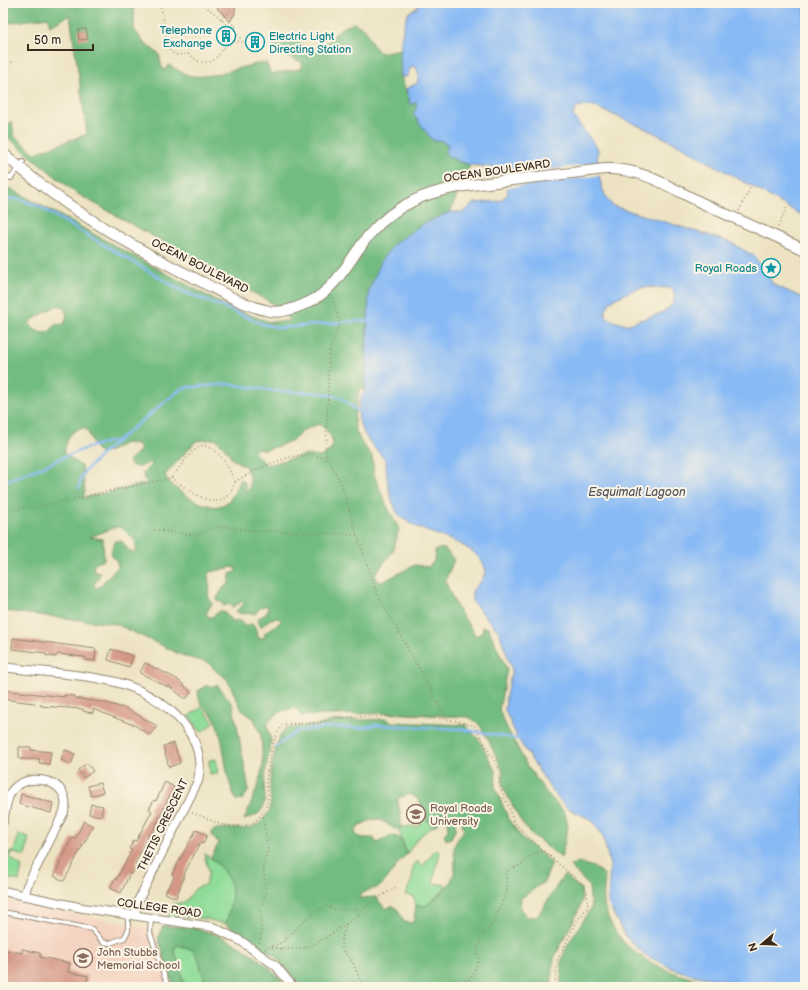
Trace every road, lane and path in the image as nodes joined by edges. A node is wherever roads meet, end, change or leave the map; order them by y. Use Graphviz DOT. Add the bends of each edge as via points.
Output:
graph roads {
  1 [pos="75,3"];
  2 [pos="160,3"];
  3 [pos="201,3"];
  4 [pos="71,6"];
  5 [pos="231,11"];
  6 [pos="224,16"];
  7 [pos="221,19"];
  8 [pos="237,25"];
  9 [pos="242,40"];
  10 [pos="256,47"];
  11 [pos="15,62"];
  12 [pos="3,63"];
  13 [pos="3,153"];
  14 [pos="21,165"];
  15 [pos="3,176"];
  16 [pos="751,186"];
  17 [pos="787,207"];
  18 [pos="736,218"];
  19 [pos="774,236"];
  20 [pos="805,250"];
  21 [pos="329,289"];
  22 [pos="329,460"];
  23 [pos="171,478"];
  24 [pos="235,482"];
  25 [pos="3,511"];
  26 [pos="154,530"];
  27 [pos="357,535"];
  28 [pos="3,667"];
  29 [pos="447,719"];
  30 [pos="184,811"];
  31 [pos="263,815"];
  32 [pos="3,822"];
  33 [pos="543,850"];
  34 [pos="398,886"];
  35 [pos="3,891"];
  36 [pos="24,896"];
  37 [pos="365,909"];
  38 [pos="3,912"];
  39 [pos="131,915"];
  40 [pos="151,918"];
  41 [pos="346,924"];
  42 [pos="272,947"];
  43 [pos="256,951"];
  44 [pos="468,979"];
  45 [pos="168,987"];
  46 [pos="293,987"];
  47 [pos="363,987"];
  48 [pos="425,987"];
  49 [pos="468,987"];
  50 [pos="479,987"];
  51 [pos="527,987"];
  52 [pos="554,987"];
  1 -- 4 [label="path"];
  2 -- 9 [label="path" via="170,50 175,55 188,54 198,61 209,62 220,55 225,46"];
  3 -- 7 [label="path"];
  5 -- 6 [label="path"];
  6 -- 7 [label="path"];
  6 -- 8 [label="path" via="235,27"];
  7 -- 9 [label="path"];
  9 -- 10 [label="path"];
  11 -- 12 [label="path"];
  13 -- 14 [label="street, OCEAN BOULEVARD"];
  14 -- 15 [label="lane" via="11,178"];
  14 -- 21 [label="street, OCEAN BOULEVARD" via="98,224 172,268 241,302 271,312 291,309 310,302"];
  16 -- 18 [label="path"];
  17 -- 19 [label="path"];
  18 -- 19 [label="street, OCEAN BOULEVARD"];
  18 -- 21 [label="street, OCEAN BOULEVARD" via="647,176 620,168 443,190 397,209 369,235"];
  19 -- 20 [label="street, OCEAN BOULEVARD"];
  21 -- 22 [label="path" via="340,323 329,353 326,455"];
  22 -- 24 [label="path" via="315,455 305,455 256,469"];
  22 -- 27 [label="path" via="341,483"];
  23 -- 24 [label="path" via="207,501 222,500 231,492"];
  23 -- 24 [label="path" via="193,452 203,445 211,447 222,456"];
  23 -- 25 [label="path" via="45,505"];
  26 -- 27 [label="path" via="195,535 222,526 247,530"];
  27 -- 29 [label="path" via="377,593"];
  28 -- 30 [label="street, THETIS CRESCENT" via="112,682 137,690 174,714 192,735 200,762 198,781"];
  29 -- 31 [label="path" via="388,716 284,724 275,738 266,782 269,796"];
  29 -- 33 [label="path" via="475,726 500,771 499,785 513,821"];
  30 -- 31 [label="path" via="229,826 255,822"];
  30 -- 39 [label="street, THETIS CRESCENT"];
  31 -- 43 [label="path" via="268,850 264,865 266,892 261,907 261,937"];
  32 -- 36 [label="street" via="10,794 20,783 42,781 59,787 64,793 64,812"];
  33 -- 44 [label="path" via="506,872 507,890 492,924 481,938 477,954 479,960 475,971"];
  33 -- 52 [label="path" via="582,884 587,893 588,906 557,960"];
  34 -- 37 [label="path"];
  35 -- 36 [label="street, COLLEGE ROAD"];
  36 -- 39 [label="street, COLLEGE ROAD"];
  37 -- 41 [label="path"];
  37 -- 42 [label="path" via="336,910 326,906 321,908 283,942"];
  38 -- 39 [label="lane" via="92,929 103,942 110,943 124,938"];
  39 -- 40 [label="street, COLLEGE ROAD"];
  40 -- 43 [label="street, COLLEGE ROAD" via="213,928"];
  40 -- 45 [label="lane" via="150,933"];
  41 -- 42 [label="path" via="307,947 289,950"];
  41 -- 47 [label="path" via="341,942 342,950 352,960"];
  42 -- 43 [label="path"];
  43 -- 46 [label="street, COLLEGE ROAD" via="276,966"];
  44 -- 48 [label="path"];
  44 -- 49 [label="path"];
  44 -- 50 [label="path"];
  51 -- 52 [label="path" via="548,984"];
}
